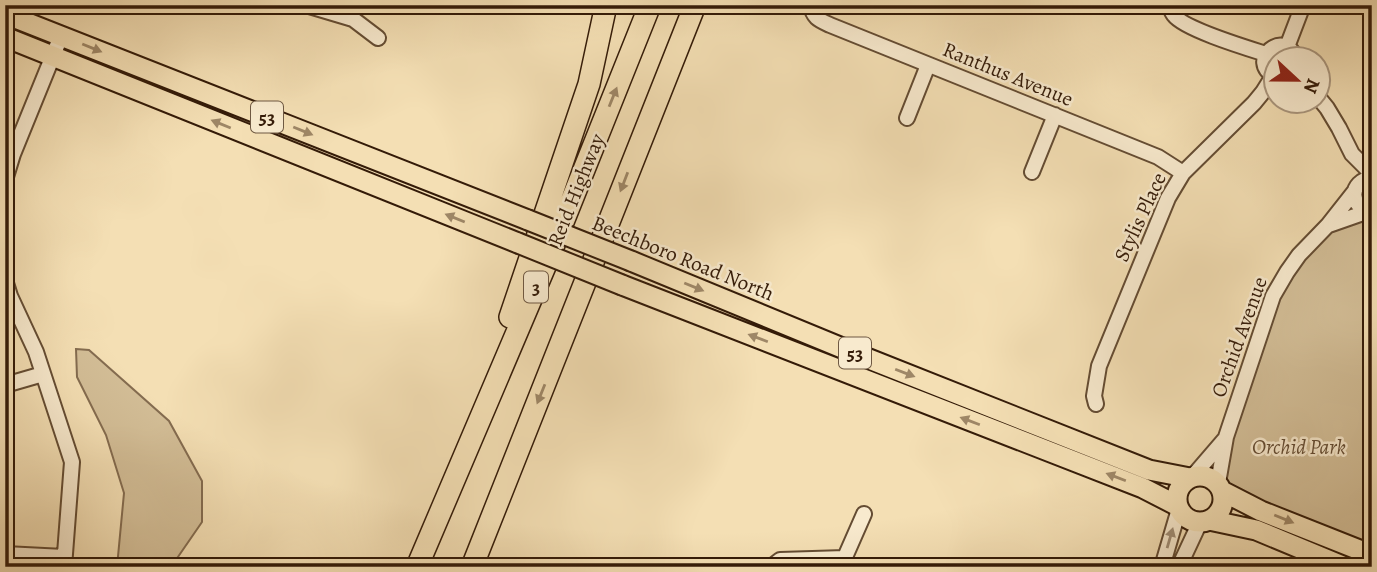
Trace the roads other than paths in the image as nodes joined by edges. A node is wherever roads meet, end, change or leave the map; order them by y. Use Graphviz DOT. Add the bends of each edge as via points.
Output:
graph roads {
  1 [pos="306,5"];
  2 [pos="606,5"];
  3 [pos="650,5"];
  4 [pos="695,5"];
  5 [pos="704,5"];
  6 [pos="1169,5"];
  7 [pos="1303,5"];
  8 [pos="813,12"];
  9 [pos="5,14"];
  10 [pos="61,36"];
  11 [pos="5,37"];
  12 [pos="378,38"];
  13 [pos="1287,46"];
  14 [pos="1262,53"];
  15 [pos="53,56"];
  16 [pos="928,65"];
  17 [pos="1262,93"];
  18 [pos="1055,116"];
  19 [pos="1332,116"];
  20 [pos="908,118"];
  21 [pos="635,153"];
  22 [pos="1352,154"];
  23 [pos="1032,172"];
  24 [pos="1183,173"];
  25 [pos="1372,176"];
  26 [pos="5,180"];
  27 [pos="1355,190"];
  28 [pos="1371,211"];
  29 [pos="1328,225"];
  30 [pos="5,280"];
  31 [pos="43,374"];
  32 [pos="5,385"];
  33 [pos="1096,404"];
  34 [pos="1226,437"];
  35 [pos="1191,477"];
  36 [pos="1220,487"];
  37 [pos="1178,508"];
  38 [pos="864,514"];
  39 [pos="1205,521"];
  40 [pos="5,554"];
  41 [pos="1372,555"];
  42 [pos="64,562"];
  43 [pos="843,562"];
  44 [pos="1179,565"];
  45 [pos="417,567"];
  46 [pos="472,567"];
  47 [pos="771,567"];
  48 [pos="1162,567"];
  49 [pos="1345,567"];
  1 -- 12 [label="street" via="354,19"];
  2 -- 45 [label="highway" via="585,96 495,360"];
  45 -- 3 [label="highway, Reid Highway / 3, one-way"];
  4 -- 21 [label="highway, Reid Highway / 3"];
  5 -- 21 [label="highway"];
  6 -- 14 [label="street" via="1185,24"];
  7 -- 13 [label="street"];
  8 -- 16 [label="street, Ranthus Avenue"];
  9 -- 10 [label="main road, Beechboro Road North / 53"];
  10 -- 15 [label="street"];
  10 -- 35 [label="main road, Beechboro Road North / 53, one-way, bridge" via="1149,470"];
  11 -- 15 [label="main road, 53"];
  15 -- 26 [label="street"];
  37 -- 15 [label="main road, 53, one-way, bridge" via="1143,488"];
  16 -- 18 [label="street, Ranthus Avenue"];
  16 -- 20 [label="street"];
  17 -- 24 [label="street, Stylis Place"];
  18 -- 23 [label="street"];
  18 -- 24 [label="street, Ranthus Avenue" via="1158,157"];
  19 -- 22 [label="street"];
  21 -- 46 [label="highway, Reid Highway / 3, one-way"];
  22 -- 25 [label="street"];
  22 -- 27 [label="street"];
  24 -- 33 [label="street, Stylis Place" via="1155,226 1099,366"];
  25 -- 27 [label="street"];
  27 -- 28 [label="street" via="1356,203"];
  27 -- 29 [label="street, Orchid Avenue"];
  28 -- 29 [label="street, Orchid Avenue"];
  29 -- 34 [label="street, Orchid Avenue" via="1299,255 1273,296"];
  30 -- 31 [label="street"];
  31 -- 32 [label="street"];
  31 -- 42 [label="street" via="72,462"];
  34 -- 35 [label="street, Orchid Avenue"];
  34 -- 36 [label="street, Orchid Avenue"];
  35 -- 36 [label="main road, 53" via="1206,476"];
  35 -- 37 [label="main road" via="1177,493"];
  36 -- 39 [label="main road" via="1223,505"];
  36 -- 41 [label="main road, 53, one-way" via="1261,511"];
  37 -- 39 [label="main road, 53" via="1188,519"];
  48 -- 37 [label="street, one-way"];
  38 -- 43 [label="street"];
  39 -- 44 [label="street"];
  39 -- 49 [label="main road, 53" via="1256,530"];
  40 -- 42 [label="street"];
  43 -- 47 [label="street" via="780,561"];
}
